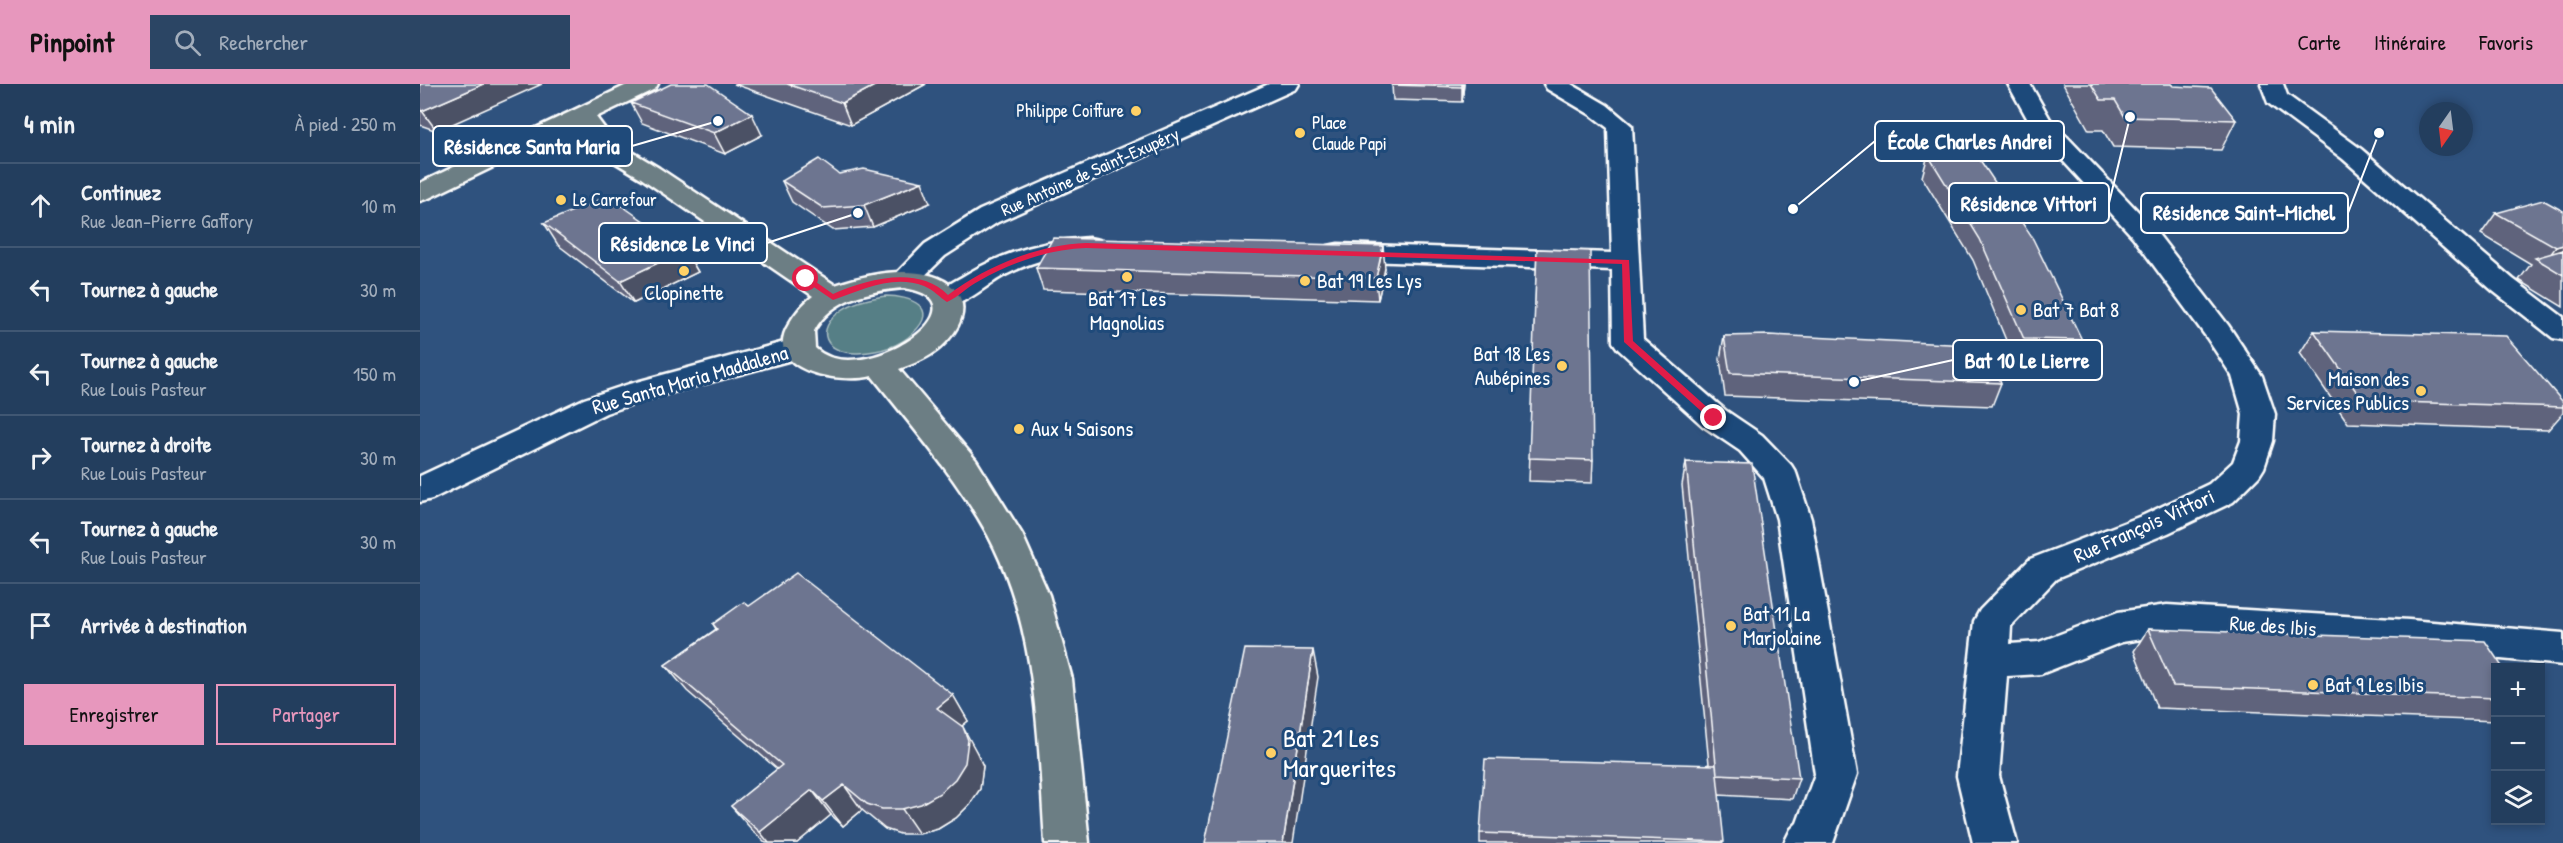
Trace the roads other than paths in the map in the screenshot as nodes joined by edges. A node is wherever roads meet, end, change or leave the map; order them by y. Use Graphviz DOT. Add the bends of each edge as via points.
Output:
graph roads {
  1 [pos="647,84"];
  2 [pos="1288,84"];
  3 [pos="1555,84"];
  4 [pos="2019,84"];
  5 [pos="2272,84"];
  6 [pos="583,116"];
  7 [pos="529,141"];
  8 [pos="605,146"];
  9 [pos="420,193"];
  10 [pos="1109,246"];
  11 [pos="1308,252"];
  12 [pos="1626,262"];
  13 [pos="904,280"];
  14 [pos="833,297"];
  15 [pos="947,299"];
  16 [pos="2563,331"];
  17 [pos="799,348"];
  18 [pos="879,365"];
  19 [pos="420,490"];
  20 [pos="2563,649"];
  21 [pos="1989,661"];
  22 [pos="1067,843"];
  23 [pos="1806,843"];
  24 [pos="1995,843"];
  1 -- 6 [label="main road"];
  2 -- 13 [label="street, Rue Antoine de Saint-Exupéry" via="989,216 935,250"];
  3 -- 12 [label="street" via="1620,126"];
  4 -- 21 [label="street, Rue François Vittori" via="2040,122 2142,231 2218,332 2247,376 2259,414 2257,441 2247,468 2221,492 2156,524 2043,569 1993,621"];
  5 -- 16 [label="street" via="2276,98 2352,154 2503,285"];
  6 -- 7 [label="main road"];
  6 -- 8 [label="main road"];
  7 -- 8 [label="main road"];
  7 -- 9 [label="main road"];
  8 -- 14 [label="main road"];
  10 -- 15 [label="street" via="1061,246 1042,251 974,280"];
  11 -- 12 [label="street"];
  12 -- 23 [label="street" via="1628,342 1714,418 1751,443 1779,473 1794,519 1836,774 1814,836"];
  13 -- 14 [label="main road" via="856,287"];
  13 -- 15 [label="main road" via="938,289"];
  14 -- 17 [label="main road" via="803,322"];
  15 -- 18 [label="main road" via="950,310 946,324 936,336 902,358"];
  17 -- 18 [label="main road" via="809,360 828,368"];
  17 -- 19 [label="street, Rue Santa Maria Maddalena" via="596,406"];
  18 -- 22 [label="main road" via="964,468 1005,534 1030,595 1053,679"];
  20 -- 21 [label="street, Rue des Ibis" via="2167,620 2118,627 2041,658"];
  21 -- 24 [label="street, Rue François Vittori" via="1978,776"];
}
